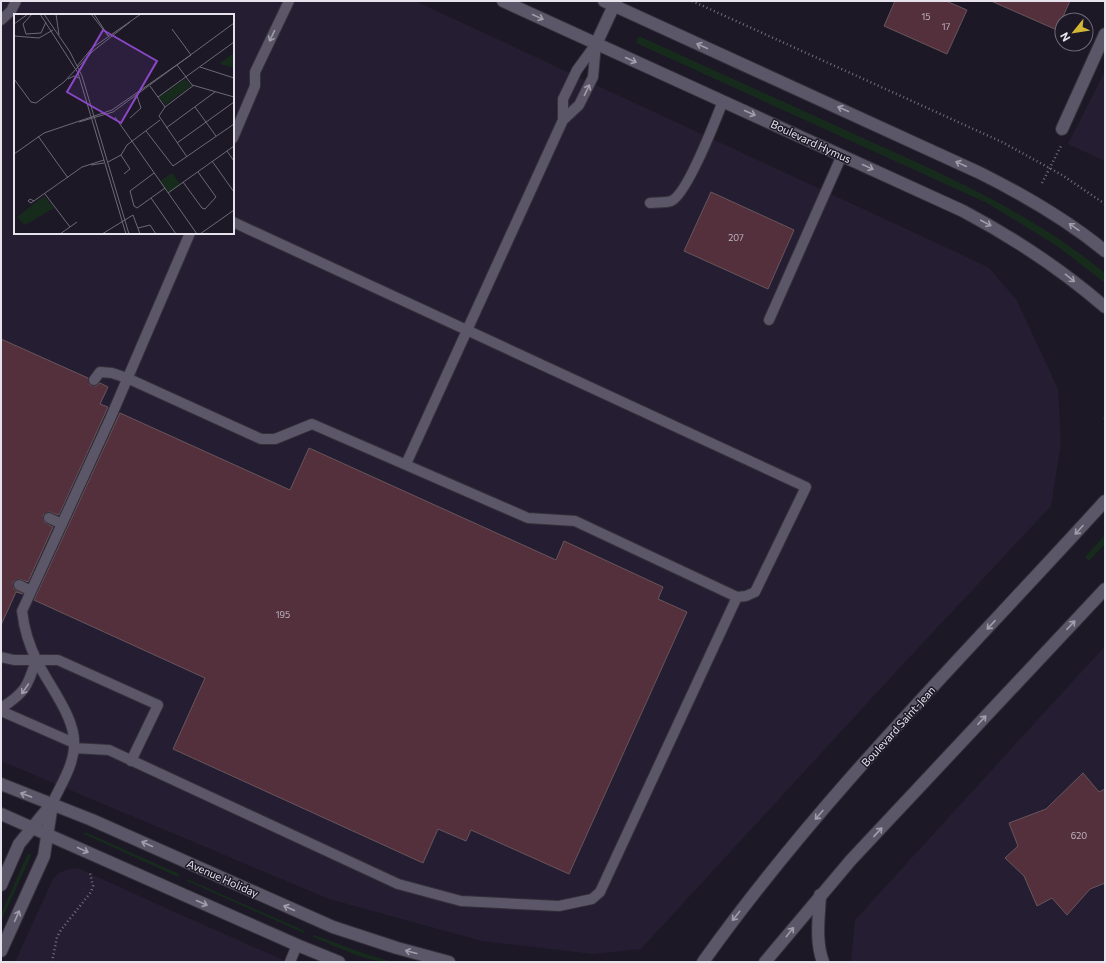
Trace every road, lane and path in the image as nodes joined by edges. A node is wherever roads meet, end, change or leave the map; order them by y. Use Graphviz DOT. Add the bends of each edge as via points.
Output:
graph roads {
  1 [pos="16,1"];
  2 [pos="289,1"];
  3 [pos="502,1"];
  4 [pos="692,1"];
  5 [pos="611,3"];
  6 [pos="1,20"];
  7 [pos="1105,34"];
  8 [pos="596,44"];
  9 [pos="723,101"];
  10 [pos="563,120"];
  11 [pos="1063,135"];
  12 [pos="234,136"];
  13 [pos="842,155"];
  14 [pos="1049,167"];
  15 [pos="1042,183"];
  16 [pos="650,203"];
  17 [pos="1105,204"];
  18 [pos="234,222"];
  19 [pos="190,234"];
  20 [pos="1105,250"];
  21 [pos="1105,307"];
  22 [pos="769,320"];
  23 [pos="466,330"];
  24 [pos="127,378"];
  25 [pos="94,380"];
  26 [pos="406,464"];
  27 [pos="1105,501"];
  28 [pos="49,518"];
  29 [pos="62,524"];
  30 [pos="19,585"];
  31 [pos="1105,589"];
  32 [pos="31,591"];
  33 [pos="737,596"];
  34 [pos="1,657"];
  35 [pos="36,660"];
  36 [pos="1,709"];
  37 [pos="74,746"];
  38 [pos="132,761"];
  39 [pos="1,784"];
  40 [pos="52,804"];
  41 [pos="1,814"];
  42 [pos="32,828"];
  43 [pos="47,834"];
  44 [pos="88,869"];
  45 [pos="1,885"];
  46 [pos="820,895"];
  47 [pos="297,945"];
  48 [pos="1,951"];
  49 [pos="52,962"];
  50 [pos="290,962"];
  51 [pos="338,962"];
  52 [pos="449,962"];
  53 [pos="703,962"];
  54 [pos="766,962"];
  55 [pos="823,962"];
  1 -- 6 [label="lane" via="11,11"];
  2 -- 12 [label="lane, one-way" via="255,72 255,86"];
  3 -- 8 [label="street, Boulevard Hymus, one-way"];
  4 -- 14 [label="path" via="954,119"];
  5 -- 8 [label="street"];
  20 -- 5 [label="street, one-way" via="1036,203 980,173"];
  7 -- 11 [label="street"];
  8 -- 9 [label="street, Boulevard Hymus, one-way"];
  8 -- 10 [label="lane" via="577,70 563,99"];
  10 -- 8 [label="lane, one-way" via="579,105 593,77"];
  9 -- 13 [label="street, Boulevard Hymus, one-way"];
  9 -- 16 [label="lane" via="681,193 672,201"];
  10 -- 23 [label="lane"];
  11 -- 14 [label="path"];
  13 -- 21 [label="street, Boulevard Hymus, one-way" via="992,226 1061,271"];
  13 -- 22 [label="lane"];
  14 -- 15 [label="path"];
  14 -- 17 [label="path"];
  18 -- 23 [label="lane"];
  19 -- 24 [label="lane"];
  23 -- 26 [label="lane"];
  23 -- 33 [label="lane" via="806,487 755,592"];
  24 -- 25 [label="lane" via="100,372"];
  24 -- 26 [label="lane" via="261,439 275,439 312,424"];
  24 -- 29 [label="lane"];
  26 -- 33 [label="lane" via="528,518 575,521 691,577"];
  27 -- 53 [label="street, Boulevard Saint-Jean, one-way" via="844,786 778,863"];
  28 -- 29 [label="lane"];
  29 -- 32 [label="lane"];
  30 -- 32 [label="lane"];
  46 -- 31 [label="street, one-way"];
  32 -- 35 [label="lane" via="22,611 24,629"];
  33 -- 38 [label="lane" via="600,892 592,899 559,906 461,901 398,884"];
  34 -- 35 [label="lane"];
  35 -- 36 [label="lane, one-way" via="30,681 18,698"];
  35 -- 37 [label="lane" via="68,718 74,733"];
  35 -- 38 [label="lane" via="58,660 158,705"];
  36 -- 37 [label="lane"];
  37 -- 38 [label="lane" via="110,750"];
  37 -- 40 [label="lane" via="71,763"];
  40 -- 39 [label="street, Avenue Holiday, one-way"];
  40 -- 42 [label="street"];
  40 -- 43 [label="street"];
  52 -- 40 [label="street, Avenue Holiday, one-way" via="333,927"];
  41 -- 42 [label="street"];
  42 -- 43 [label="street"];
  42 -- 45 [label="street" via="19,844"];
  43 -- 47 [label="street, one-way"];
  48 -- 43 [label="street, one-way" via="44,856"];
  44 -- 49 [label="path" via="92,880 91,892 57,937"];
  54 -- 46 [label="street, one-way"];
  46 -- 55 [label="street" via="818,929"];
  47 -- 50 [label="lane"];
  47 -- 51 [label="street"];
}
